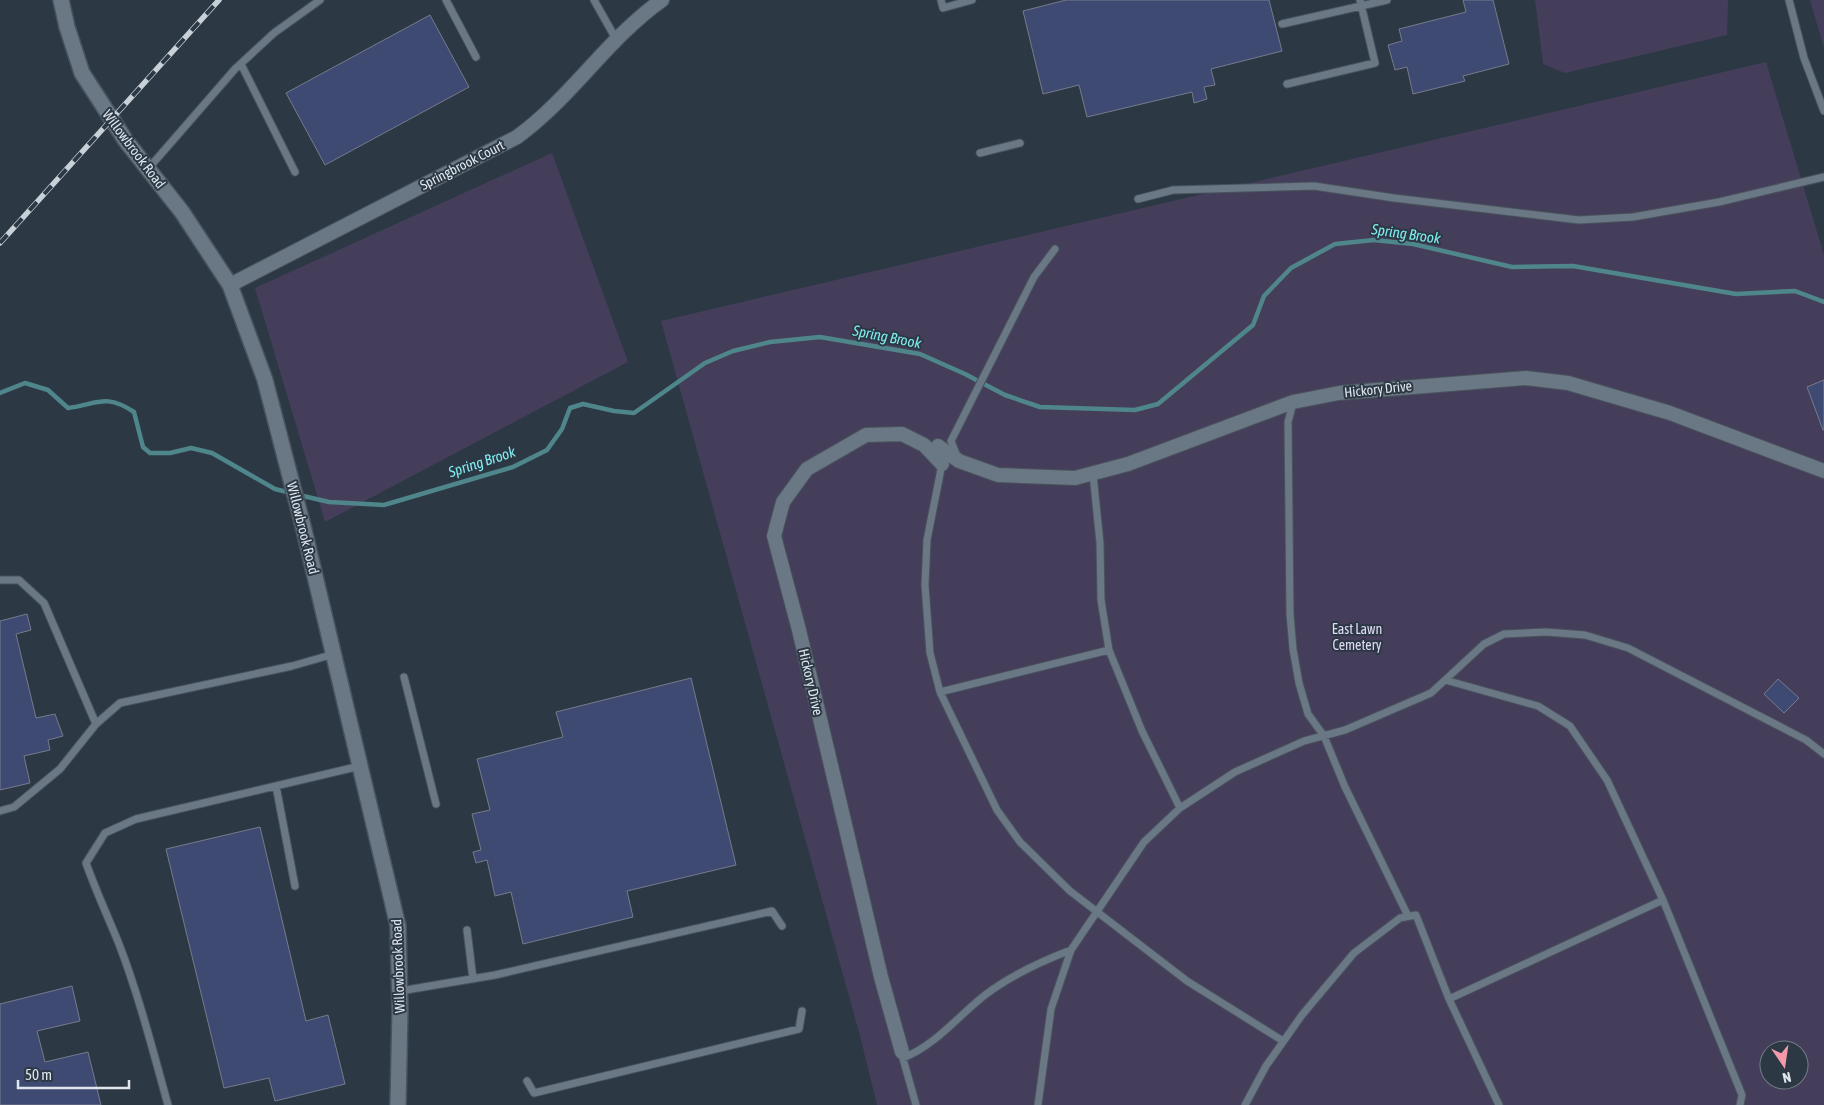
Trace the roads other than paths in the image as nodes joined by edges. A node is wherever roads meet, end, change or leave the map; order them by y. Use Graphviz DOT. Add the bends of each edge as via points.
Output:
graph roads {
  1 [pos="61,0"];
  2 [pos="320,0"];
  3 [pos="446,0"];
  4 [pos="594,0"];
  5 [pos="662,0"];
  6 [pos="941,0"];
  7 [pos="972,0"];
  8 [pos="1387,0"];
  9 [pos="1789,0"];
  10 [pos="1360,3"];
  11 [pos="1282,24"];
  12 [pos="616,39"];
  13 [pos="476,57"];
  14 [pos="241,64"];
  15 [pos="1288,84"];
  16 [pos="1824,110"];
  17 [pos="1020,143"];
  18 [pos="980,153"];
  19 [pos="148,168"];
  20 [pos="295,172"];
  21 [pos="1824,177"];
  22 [pos="1138,199"];
  23 [pos="1055,249"];
  24 [pos="230,285"];
  25 [pos="1293,402"];
  26 [pos="938,446"];
  27 [pos="958,461"];
  28 [pos="942,464"];
  29 [pos="1824,471"];
  30 [pos="1093,474"];
  31 [pos="0,580"];
  32 [pos="1109,650"];
  33 [pos="334,654"];
  34 [pos="404,677"];
  35 [pos="1445,680"];
  36 [pos="940,692"];
  37 [pos="96,724"];
  38 [pos="1324,736"];
  39 [pos="1824,754"];
  40 [pos="361,766"];
  41 [pos="276,786"];
  42 [pos="436,804"];
  43 [pos="1180,808"];
  44 [pos="0,811"];
  45 [pos="295,886"];
  46 [pos="1663,900"];
  47 [pos="1096,912"];
  48 [pos="1408,916"];
  49 [pos="782,926"];
  50 [pos="468,930"];
  51 [pos="1071,950"];
  52 [pos="473,979"];
  53 [pos="400,991"];
  54 [pos="1448,999"];
  55 [pos="802,1011"];
  56 [pos="1284,1041"];
  57 [pos="903,1055"];
  58 [pos="527,1081"];
  59 [pos="1497,1102"];
  60 [pos="168,1105"];
  61 [pos="398,1105"];
  62 [pos="916,1105"];
  63 [pos="1038,1105"];
  64 [pos="1245,1105"];
  65 [pos="1489,1105"];
  66 [pos="1740,1105"];
  1 -- 19 [label="street, Willowbrook Road" via="82,73 126,141"];
  2 -- 14 [label="lane" via="274,33"];
  3 -- 13 [label="lane"];
  4 -- 12 [label="lane"];
  5 -- 12 [label="street, Springbrook Court"];
  6 -- 7 [label="lane" via="943,8"];
  8 -- 10 [label="lane"];
  9 -- 16 [label="lane" via="1804,58"];
  10 -- 11 [label="lane"];
  10 -- 15 [label="lane" via="1375,64"];
  12 -- 24 [label="street, Springbrook Court" via="536,123 517,137"];
  14 -- 19 [label="lane"];
  14 -- 20 [label="lane"];
  17 -- 18 [label="lane"];
  19 -- 24 [label="street, Willowbrook Road" via="182,212"];
  21 -- 22 [label="lane" via="1710,204 1633,217 1579,220 1314,186 1173,190"];
  23 -- 27 [label="lane" via="1034,277 950,441"];
  24 -- 33 [label="street, Willowbrook Road" via="265,380"];
  25 -- 29 [label="street, Hickory Drive" via="1339,393 1441,383 1526,378 1568,383 1696,421"];
  25 -- 30 [label="street, Hickory Drive"];
  25 -- 38 [label="lane" via="1288,422 1288,556 1293,649 1308,714"];
  26 -- 27 [label="street, Hickory Drive"];
  27 -- 30 [label="street, Hickory Drive" via="998,474 1075,478"];
  28 -- 36 [label="lane" via="927,540 925,585 930,653"];
  28 -- 57 [label="street, Hickory Drive" via="924,445 902,434 866,435 806,469 783,502 774,536"];
  30 -- 32 [label="lane" via="1100,543 1101,600"];
  31 -- 37 [label="lane" via="19,580 44,603"];
  32 -- 36 [label="lane"];
  32 -- 43 [label="lane" via="1142,731"];
  33 -- 37 [label="lane" via="292,666 120,702"];
  33 -- 40 [label="street, Willowbrook Road"];
  34 -- 42 [label="lane"];
  35 -- 38 [label="lane" via="1431,693"];
  35 -- 39 [label="lane" via="1484,644 1504,634 1546,632 1585,635 1628,648 1666,666 1806,740"];
  35 -- 46 [label="lane" via="1538,706 1570,726 1608,780"];
  36 -- 47 [label="lane" via="997,810 1020,842"];
  37 -- 44 [label="lane" via="60,769 14,807"];
  38 -- 43 [label="lane" via="1304,741 1235,772"];
  38 -- 48 [label="lane" via="1345,787"];
  40 -- 41 [label="lane"];
  40 -- 53 [label="street, Willowbrook Road" via="398,926"];
  41 -- 45 [label="lane"];
  41 -- 60 [label="lane" via="136,819 105,832 86,863 134,990"];
  43 -- 47 [label="lane" via="1144,842"];
  46 -- 54 [label="lane"];
  46 -- 66 [label="lane" via="1742,1095"];
  47 -- 51 [label="lane"];
  47 -- 56 [label="lane" via="1187,981"];
  48 -- 54 [label="lane" via="1416,915"];
  48 -- 56 [label="lane" via="1400,918 1354,953"];
  49 -- 52 [label="lane" via="772,911"];
  50 -- 52 [label="lane"];
  51 -- 57 [label="lane" via="1049,958 986,994 921,1051"];
  51 -- 63 [label="lane" via="1051,1009"];
  52 -- 53 [label="lane"];
  53 -- 61 [label="street, Willowbrook Road"];
  54 -- 59 [label="lane"];
  55 -- 58 [label="lane" via="799,1029 534,1093"];
  56 -- 64 [label="lane"];
  57 -- 62 [label="lane"];
  59 -- 65 [label="lane"];
}
